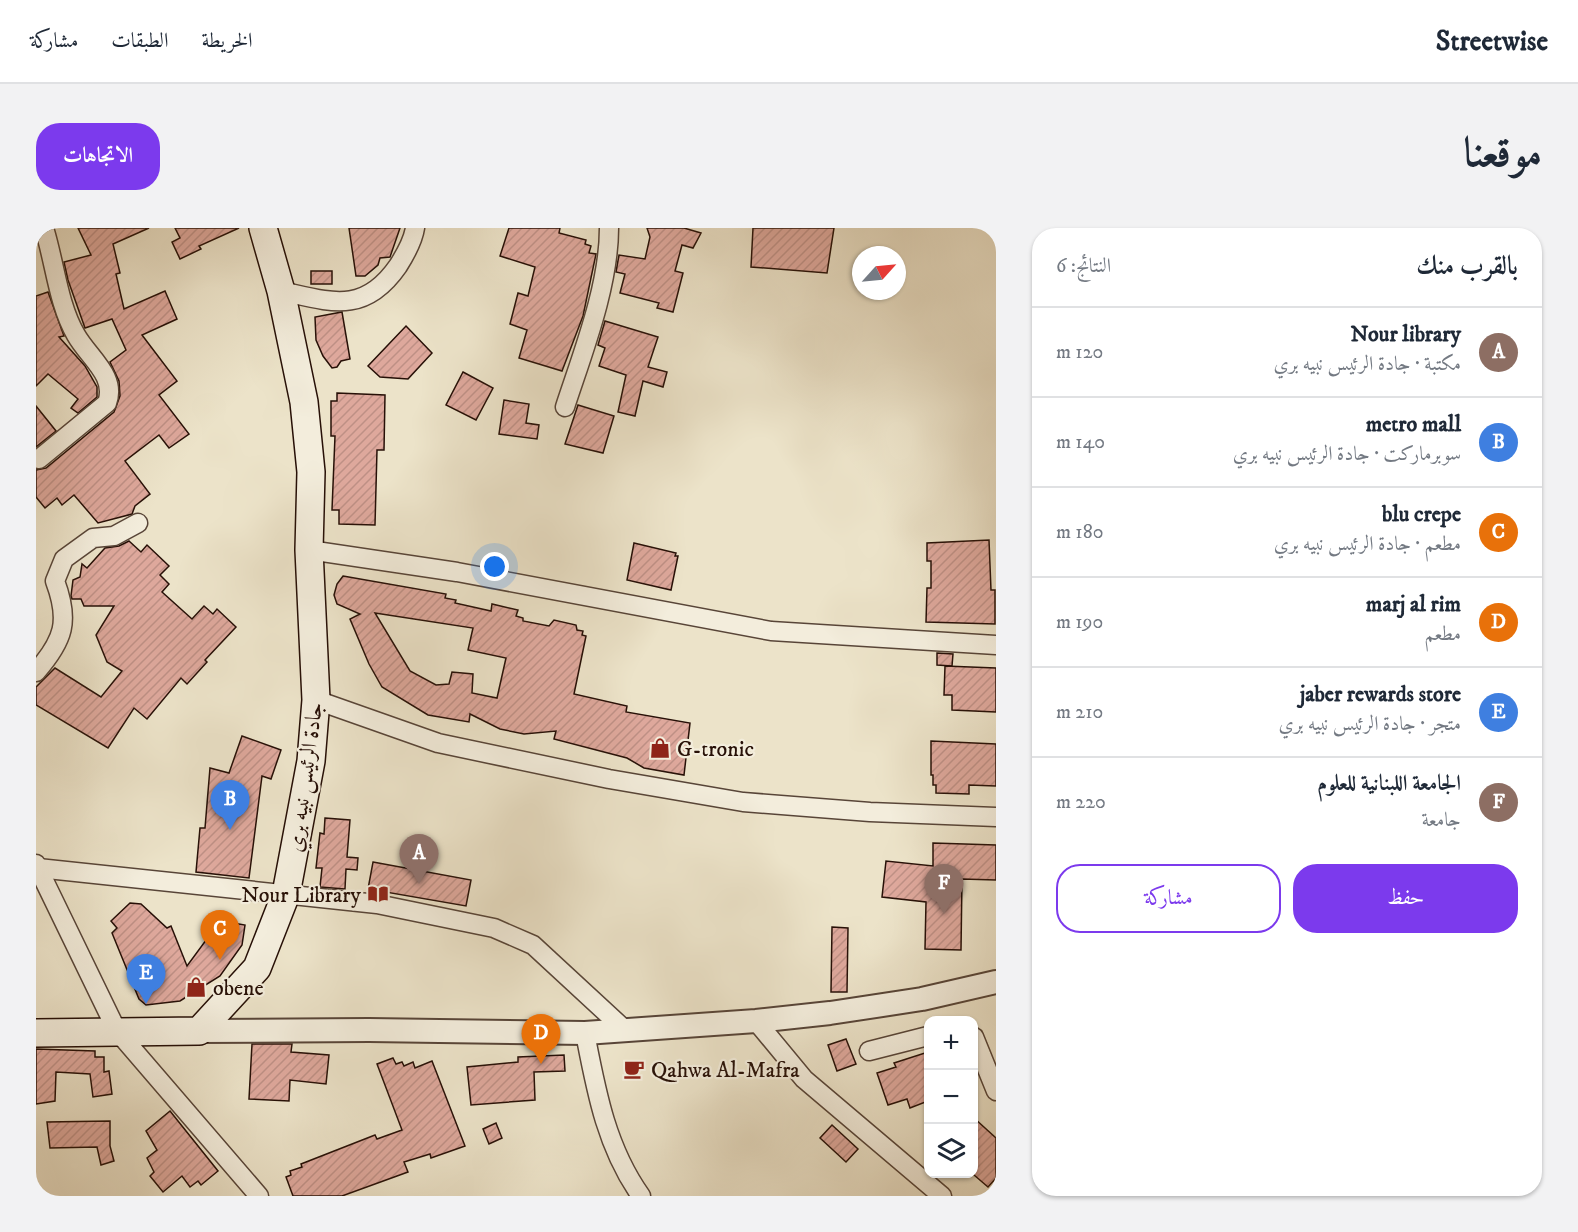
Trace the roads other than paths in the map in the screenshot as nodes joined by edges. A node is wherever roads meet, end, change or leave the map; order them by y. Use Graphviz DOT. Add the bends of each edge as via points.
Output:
graph roads {
  1 [pos="45,228"];
  2 [pos="263,228"];
  3 [pos="415,228"];
  4 [pos="609,228"];
  5 [pos="281,291"];
  6 [pos="565,407"];
  7 [pos="39,459"];
  8 [pos="138,522"];
  9 [pos="309,550"];
  10 [pos="996,645"];
  11 [pos="36,672"];
  12 [pos="316,700"];
  13 [pos="996,817"];
  14 [pos="37,866"];
  15 [pos="286,894"];
  16 [pos="996,982"];
  17 [pos="756,1021"];
  18 [pos="625,1030"];
  19 [pos="117,1031"];
  20 [pos="199,1031"];
  21 [pos="36,1033"];
  22 [pos="585,1033"];
  23 [pos="924,1037"];
  24 [pos="978,1047"];
  25 [pos="869,1051"];
  26 [pos="996,1091"];
  27 [pos="259,1196"];
  28 [pos="640,1196"];
  29 [pos="942,1196"];
  1 -- 7 [label="street" via="72,327 110,383 111,393 107,403"];
  2 -- 5 [label="main road, جادة الرئيس نبيه بري"];
  3 -- 5 [label="street" via="387,282 368,296 347,303"];
  4 -- 6 [label="street" via="594,316"];
  5 -- 9 [label="main road, جادة الرئيس نبيه بري" via="304,402 311,472"];
  8 -- 11 [label="street" via="114,536 93,538 64,559 55,581 64,606 63,627 48,658"];
  9 -- 10 [label="street" via="771,631"];
  9 -- 12 [label="main road, جادة الرئيس نبيه بري"];
  12 -- 13 [label="street" via="438,743 743,802"];
  12 -- 15 [label="main road, جادة الرئيس نبيه بري" via="311,761"];
  14 -- 15 [label="street"];
  14 -- 19 [label="street"];
  15 -- 18 [label="street" via="377,904 494,928 533,945"];
  15 -- 20 [label="main road, جادة الرئيس نبيه بري" via="257,968"];
  16 -- 17 [label="street" via="922,999"];
  17 -- 18 [label="street"];
  17 -- 29 [label="street" via="804,1079"];
  18 -- 22 [label="street"];
  19 -- 20 [label="main road"];
  19 -- 21 [label="main road"];
  19 -- 27 [label="street"];
  20 -- 22 [label="street"];
  22 -- 28 [label="street" via="607,1131"];
  23 -- 25 [label="street"];
  24 -- 26 [label="street"];
}
